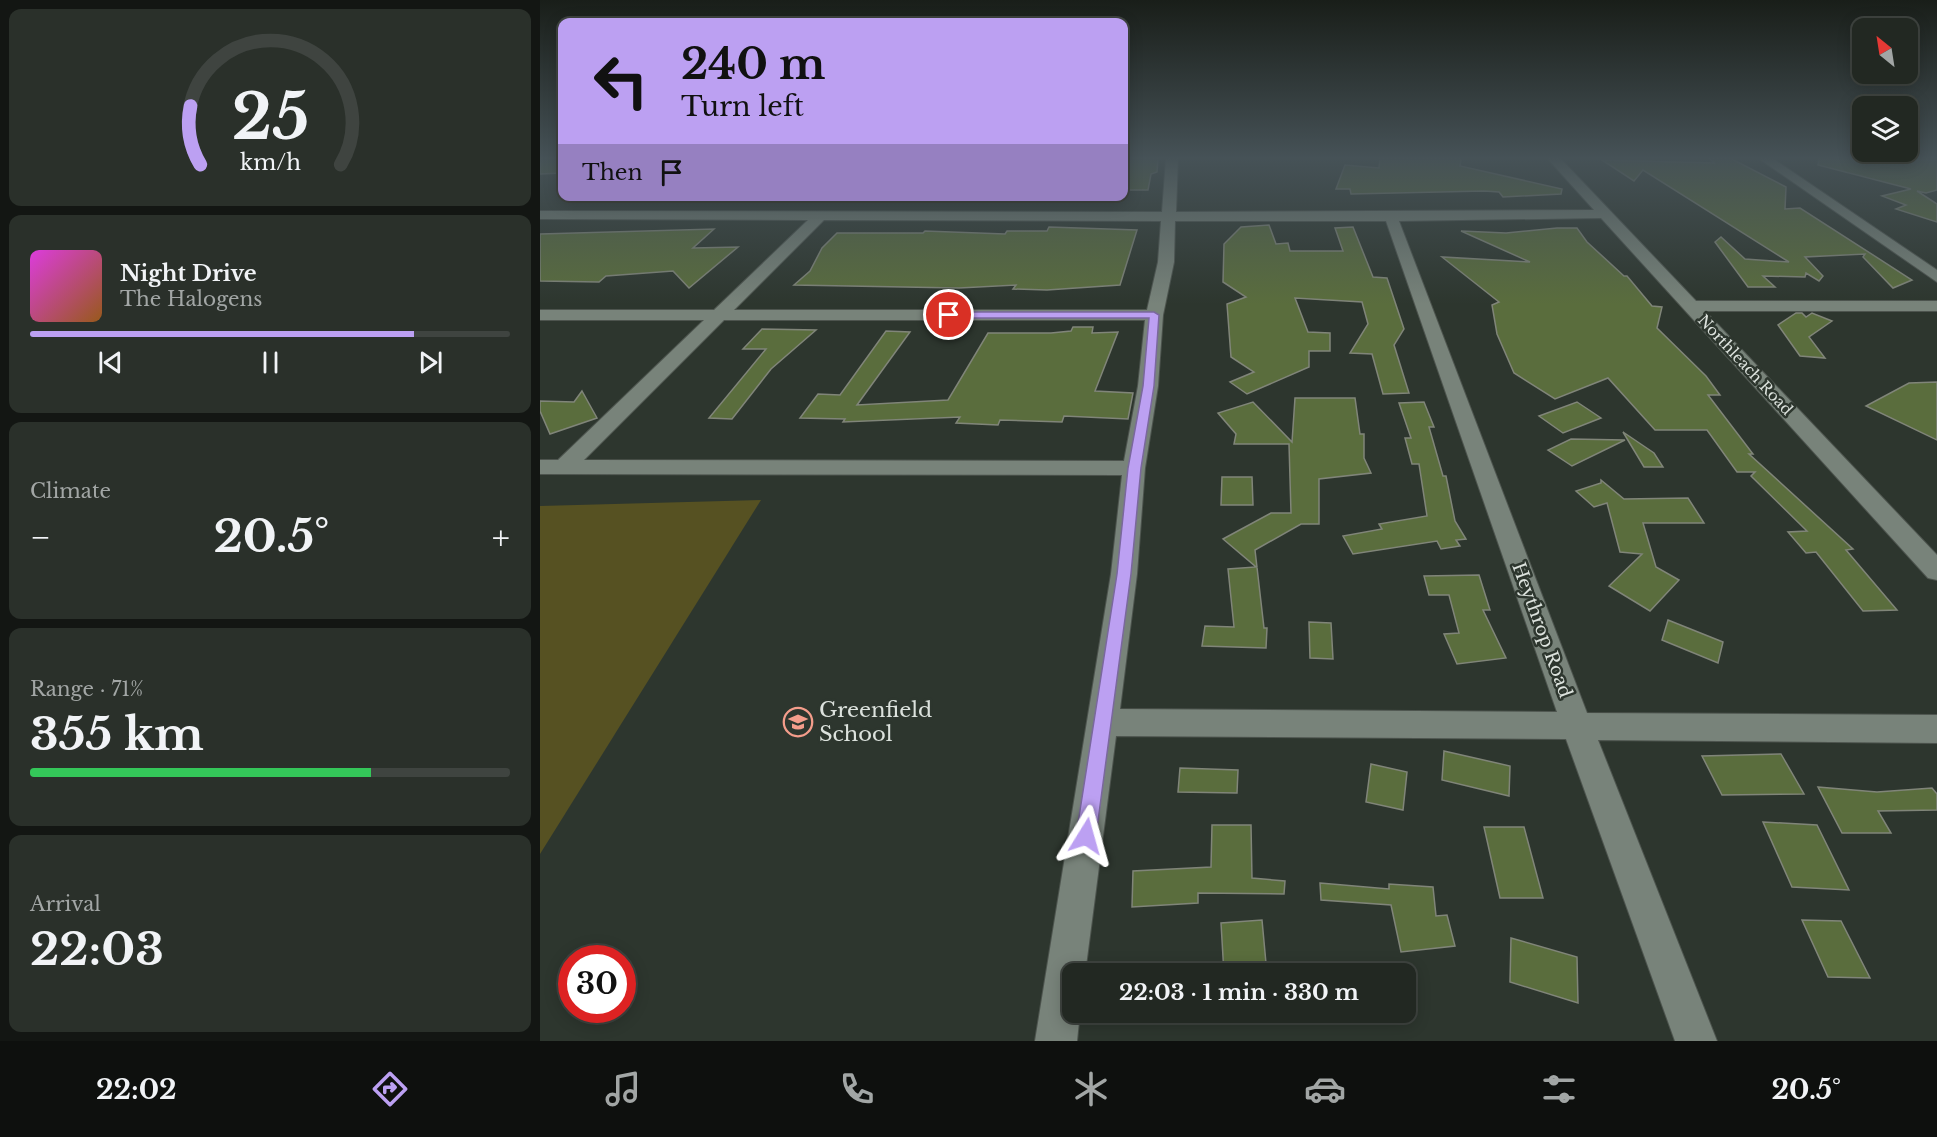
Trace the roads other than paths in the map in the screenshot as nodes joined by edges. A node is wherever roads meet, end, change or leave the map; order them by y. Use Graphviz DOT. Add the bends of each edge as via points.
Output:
graph roads {
  1 [pos="729,207"];
  2 [pos="1171,207"];
  3 [pos="1598,207"];
  4 [pos="1835,207"];
  5 [pos="1605,214"];
  6 [pos="540,215"];
  7 [pos="719,215"];
  8 [pos="820,216"];
  9 [pos="1170,217"];
  10 [pos="1391,217"];
  11 [pos="1934,274"];
  12 [pos="1690,306"];
  13 [pos="1937,306"];
  14 [pos="540,315"];
  15 [pos="722,315"];
  16 [pos="1154,315"];
  17 [pos="540,467"];
  18 [pos="564,467"];
  19 [pos="1134,468"];
  20 [pos="1937,571"];
  21 [pos="1102,722"];
  22 [pos="1576,724"];
  23 [pos="1937,729"];
  24 [pos="1056,1041"];
  25 [pos="1696,1041"];
  1 -- 7 [label="street"];
  2 -- 9 [label="street"];
  3 -- 5 [label="street, Northleach Road"];
  4 -- 11 [label="street"];
  5 -- 10 [label="street"];
  5 -- 12 [label="street, Northleach Road"];
  6 -- 7 [label="street"];
  7 -- 8 [label="street"];
  8 -- 9 [label="street"];
  8 -- 15 [label="street"];
  9 -- 10 [label="street"];
  9 -- 16 [label="street" via="1166,262"];
  10 -- 22 [label="street, Heythrop Road"];
  12 -- 13 [label="street"];
  12 -- 20 [label="street, Northleach Road"];
  14 -- 15 [label="street"];
  15 -- 16 [label="street"];
  15 -- 18 [label="street"];
  16 -- 19 [label="street" via="1148,386"];
  17 -- 18 [label="street"];
  18 -- 19 [label="street"];
  19 -- 21 [label="street" via="1124,574"];
  21 -- 22 [label="street"];
  21 -- 24 [label="street"];
  22 -- 23 [label="street"];
  22 -- 25 [label="street, Heythrop Road"];
}
